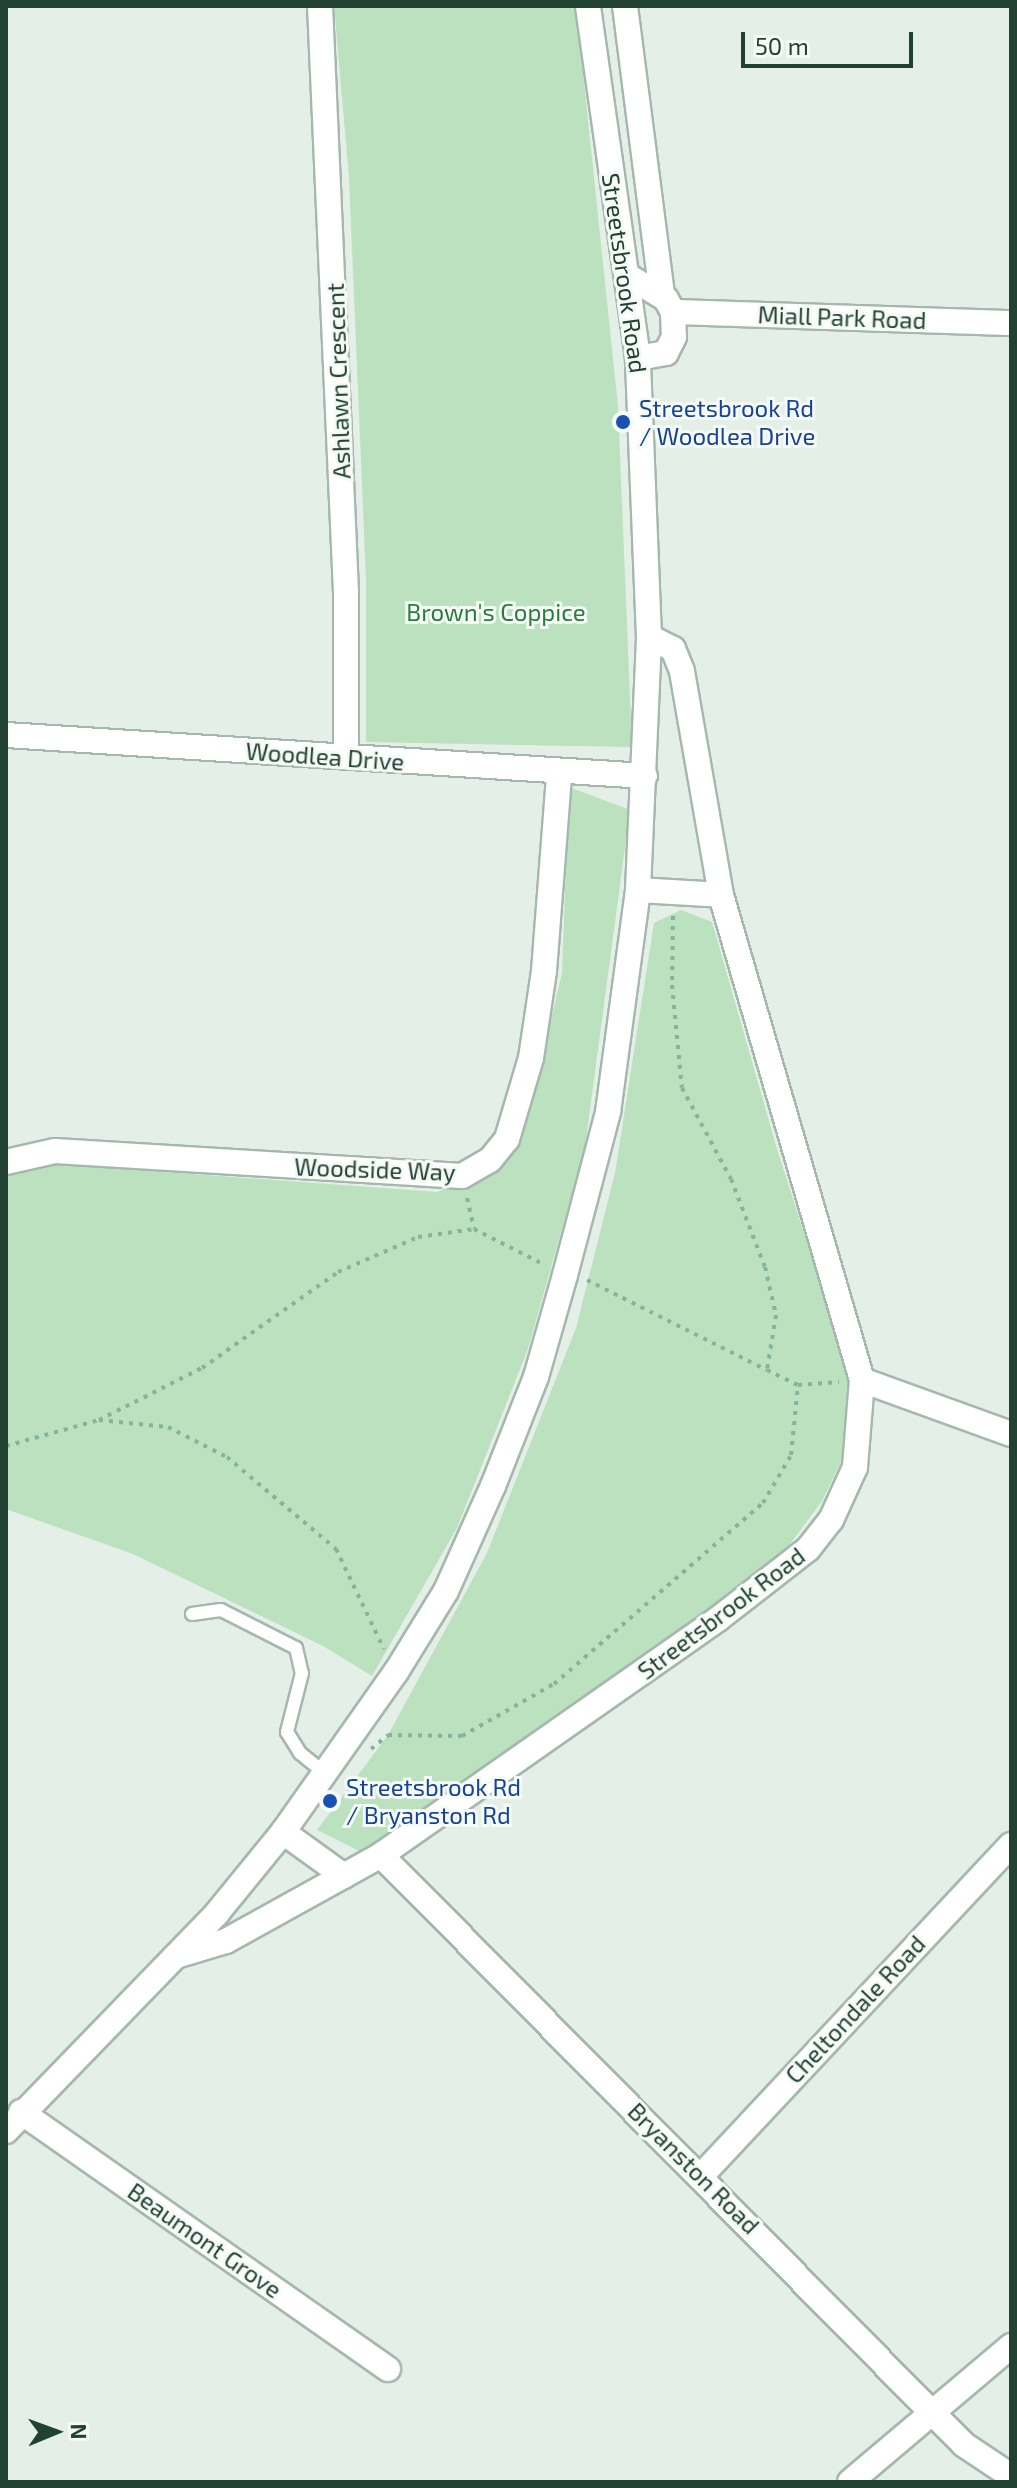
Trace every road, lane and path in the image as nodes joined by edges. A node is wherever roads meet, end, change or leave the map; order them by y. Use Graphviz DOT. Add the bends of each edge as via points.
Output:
graph roads {
  1 [pos="320,6"];
  2 [pos="588,6"];
  3 [pos="625,6"];
  4 [pos="628,276"];
  5 [pos="667,304"];
  6 [pos="1011,323"];
  7 [pos="638,358"];
  8 [pos="649,637"];
  9 [pos="6,735"];
  10 [pos="346,757"];
  11 [pos="559,774"];
  12 [pos="645,776"];
  13 [pos="638,890"];
  14 [pos="673,890"];
  15 [pos="721,895"];
  16 [pos="6,1162"];
  17 [pos="462,1176"];
  18 [pos="474,1229"];
  19 [pos="565,1275"];
  20 [pos="767,1370"];
  21 [pos="862,1380"];
  22 [pos="798,1385"];
  23 [pos="99,1420"];
  24 [pos="1011,1434"];
  25 [pos="6,1446"];
  26 [pos="192,1614"];
  27 [pos="396,1672"];
  28 [pos="366,1754"];
  29 [pos="325,1773"];
  30 [pos="283,1832"];
  31 [pos="1011,1845"];
  32 [pos="381,1855"];
  33 [pos="344,1876"];
  34 [pos="176,1956"];
  35 [pos="13,2122"];
  36 [pos="702,2175"];
  37 [pos="1011,2346"];
  38 [pos="388,2369"];
  39 [pos="935,2413"];
  40 [pos="1011,2476"];
  41 [pos="850,2482"];
  1 -- 10 [label="street, Ashlawn Crescent" via="345,576"];
  2 -- 4 [label="street, Streetsbrook Road"];
  3 -- 5 [label="street, Streetsbrook Road"];
  4 -- 5 [label="street, Miall Park Road"];
  4 -- 7 [label="street, Streetsbrook Road"];
  5 -- 6 [label="street, Miall Park Road"];
  5 -- 7 [label="street" via="674,337 666,353"];
  7 -- 8 [label="street, Streetsbrook Road"];
  8 -- 12 [label="street, Streetsbrook Road"];
  8 -- 15 [label="street, Streetsbrook Road" via="673,649 682,671"];
  9 -- 10 [label="street, Woodlea Drive"];
  10 -- 11 [label="street, Woodlea Drive"];
  11 -- 12 [label="street, Woodlea Drive"];
  11 -- 17 [label="street, Woodside Way" via="544,971 531,1058 507,1139 490,1160"];
  12 -- 13 [label="street, Streetsbrook Road"];
  13 -- 14 [label="street"];
  13 -- 19 [label="street, Streetsbrook Road" via="608,1112"];
  14 -- 15 [label="street"];
  14 -- 20 [label="path" via="672,985 682,1088 731,1179 765,1267 776,1315"];
  15 -- 21 [label="street, Streetsbrook Road"];
  16 -- 17 [label="street, Woodside Way" via="55,1151"];
  17 -- 18 [label="path"];
  18 -- 19 [label="path"];
  18 -- 23 [label="path" via="418,1237 338,1272 202,1368"];
  19 -- 20 [label="path" via="593,1281"];
  19 -- 27 [label="street, Streetsbrook Road" via="536,1377 493,1486 446,1591"];
  20 -- 22 [label="path"];
  21 -- 22 [label="path"];
  21 -- 24 [label="street"];
  21 -- 32 [label="street, Streetsbrook Road" via="855,1467 831,1520 808,1549 718,1619"];
  22 -- 28 [label="path" via="791,1455 763,1503 554,1684 462,1736 388,1735"];
  23 -- 25 [label="path"];
  23 -- 27 [label="path" via="168,1427 227,1457 336,1549"];
  26 -- 29 [label="lane" via="221,1610 296,1648 302,1673 287,1732 300,1753"];
  27 -- 29 [label="street, Streetsbrook Road"];
  29 -- 30 [label="street, Streetsbrook Road"];
  30 -- 33 [label="street"];
  30 -- 34 [label="street, Streetsbrook Road"];
  31 -- 36 [label="street, Cheltondale Road"];
  32 -- 33 [label="street, Streetsbrook Road"];
  32 -- 36 [label="street, Bryanston Road"];
  33 -- 34 [label="street, Streetsbrook Road" via="226,1941"];
  34 -- 35 [label="street, Streetsbrook Road"];
  35 -- 38 [label="street, Beaumont Grove"];
  36 -- 39 [label="street, Bryanston Road"];
  37 -- 39 [label="street"];
  39 -- 40 [label="street, Bryanston Road" via="963,2444"];
  39 -- 41 [label="street"];
}
